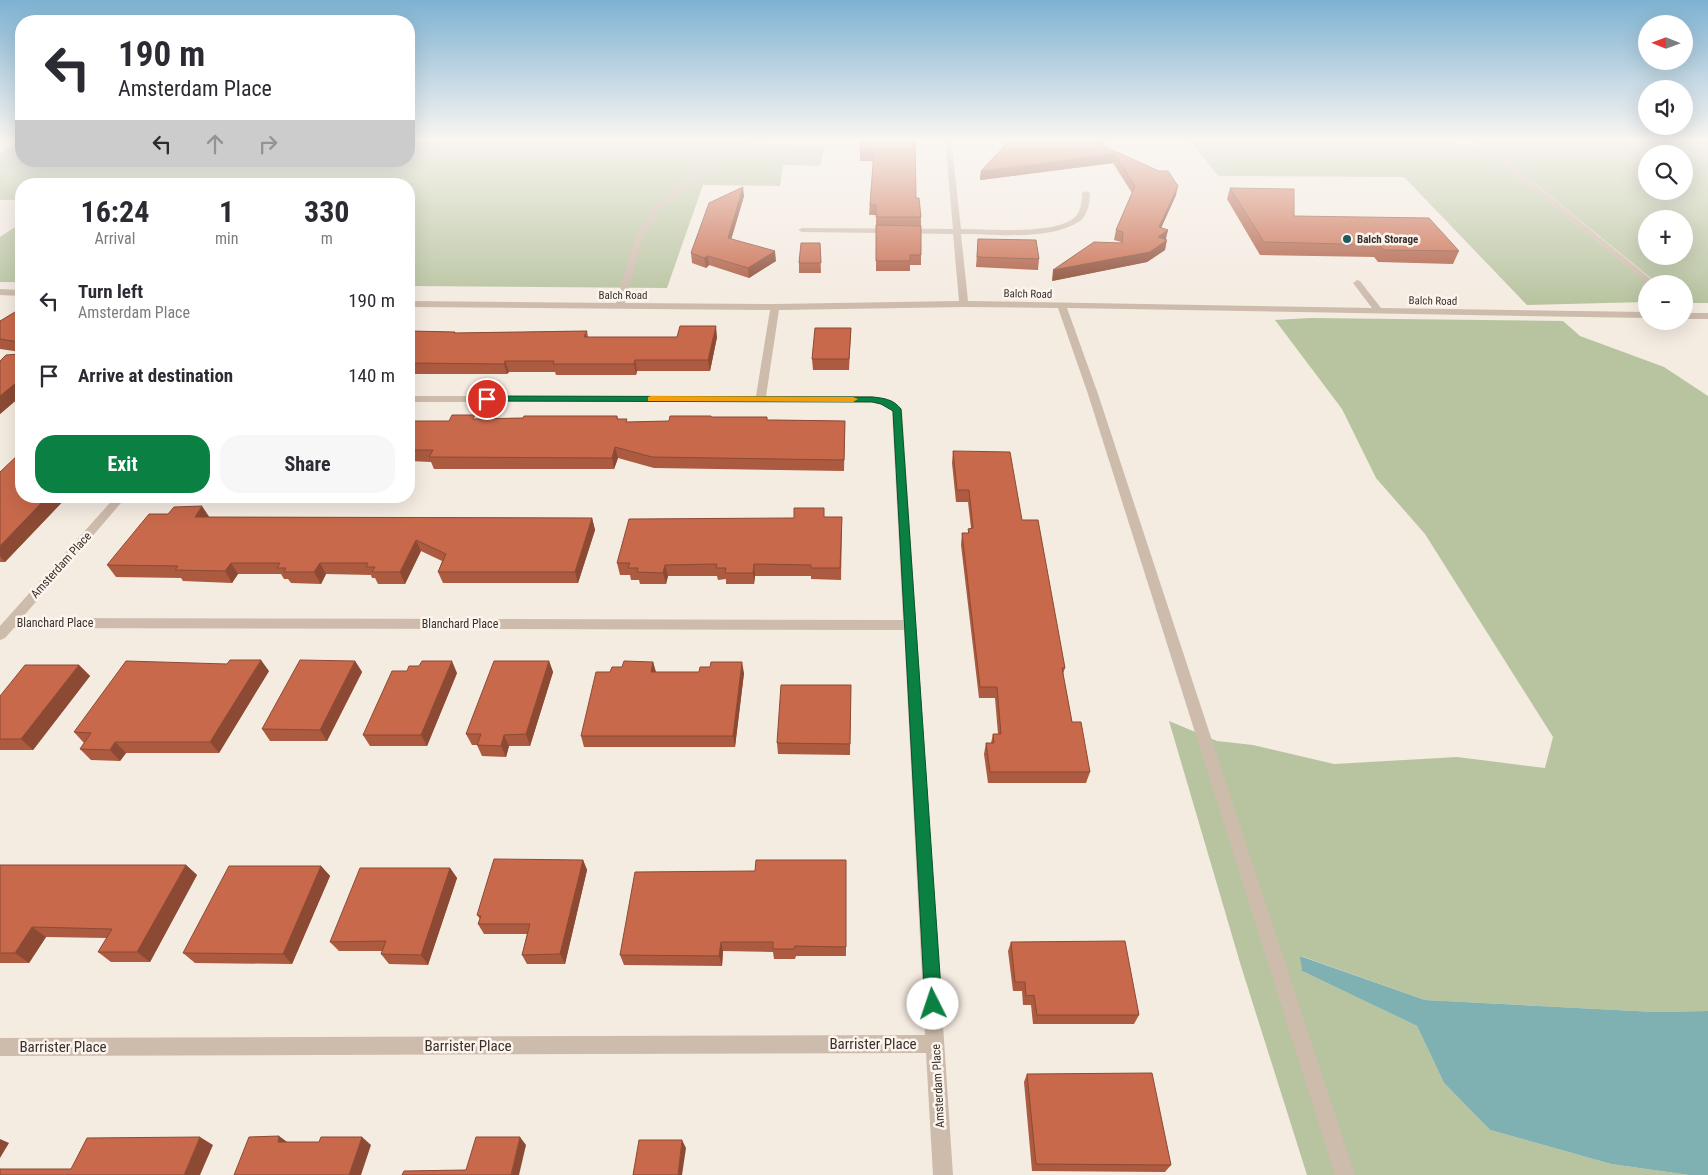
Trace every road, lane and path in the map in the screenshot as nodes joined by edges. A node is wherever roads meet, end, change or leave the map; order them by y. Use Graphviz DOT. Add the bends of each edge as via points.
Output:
graph roads {
  1 [pos="1086,193"];
  2 [pos="673,194"];
  3 [pos="954,194"];
  4 [pos="1543,194"];
  5 [pos="802,230"];
  6 [pos="958,230"];
  7 [pos="1642,275"];
  8 [pos="1357,283"];
  9 [pos="0,292"];
  10 [pos="15,293"];
  11 [pos="415,304"];
  12 [pos="964,304"];
  13 [pos="620,306"];
  14 [pos="1062,306"];
  15 [pos="775,307"];
  16 [pos="1379,311"];
  17 [pos="1638,315"];
  18 [pos="1693,316"];
  19 [pos="1708,316"];
  20 [pos="415,399"];
  21 [pos="761,399"];
  22 [pos="116,503"];
  23 [pos="10,623"];
  24 [pos="910,625"];
  25 [pos="0,634"];
  26 [pos="936,1044"];
  27 [pos="0,1047"];
  28 [pos="943,1175"];
  29 [pos="1345,1175"];
  1 -- 6 [label="street" via="1086,204 1078,219 1054,229 1018,232"];
  2 -- 13 [label="street" via="657,206 638,237"];
  3 -- 6 [label="street"];
  4 -- 7 [label="street"];
  5 -- 6 [label="street"];
  6 -- 12 [label="street"];
  8 -- 16 [label="street"];
  9 -- 10 [label="street"];
  11 -- 13 [label="street, Balch Road"];
  12 -- 14 [label="street, Balch Road"];
  12 -- 15 [label="street, Balch Road"];
  13 -- 15 [label="street, Balch Road"];
  14 -- 16 [label="street, Balch Road"];
  14 -- 29 [label="street"];
  15 -- 21 [label="street"];
  16 -- 17 [label="street, Balch Road"];
  18 -- 19 [label="street"];
  20 -- 21 [label="street, Amsterdam Place"];
  21 -- 24 [label="street, Amsterdam Place" via="872,399 888,403 897,410"];
  22 -- 23 [label="street, Amsterdam Place"];
  23 -- 24 [label="street, Blanchard Place"];
  23 -- 25 [label="street, Amsterdam Place"];
  24 -- 26 [label="street, Amsterdam Place"];
  26 -- 27 [label="street, Barrister Place"];
  26 -- 28 [label="street, Amsterdam Place"];
}
